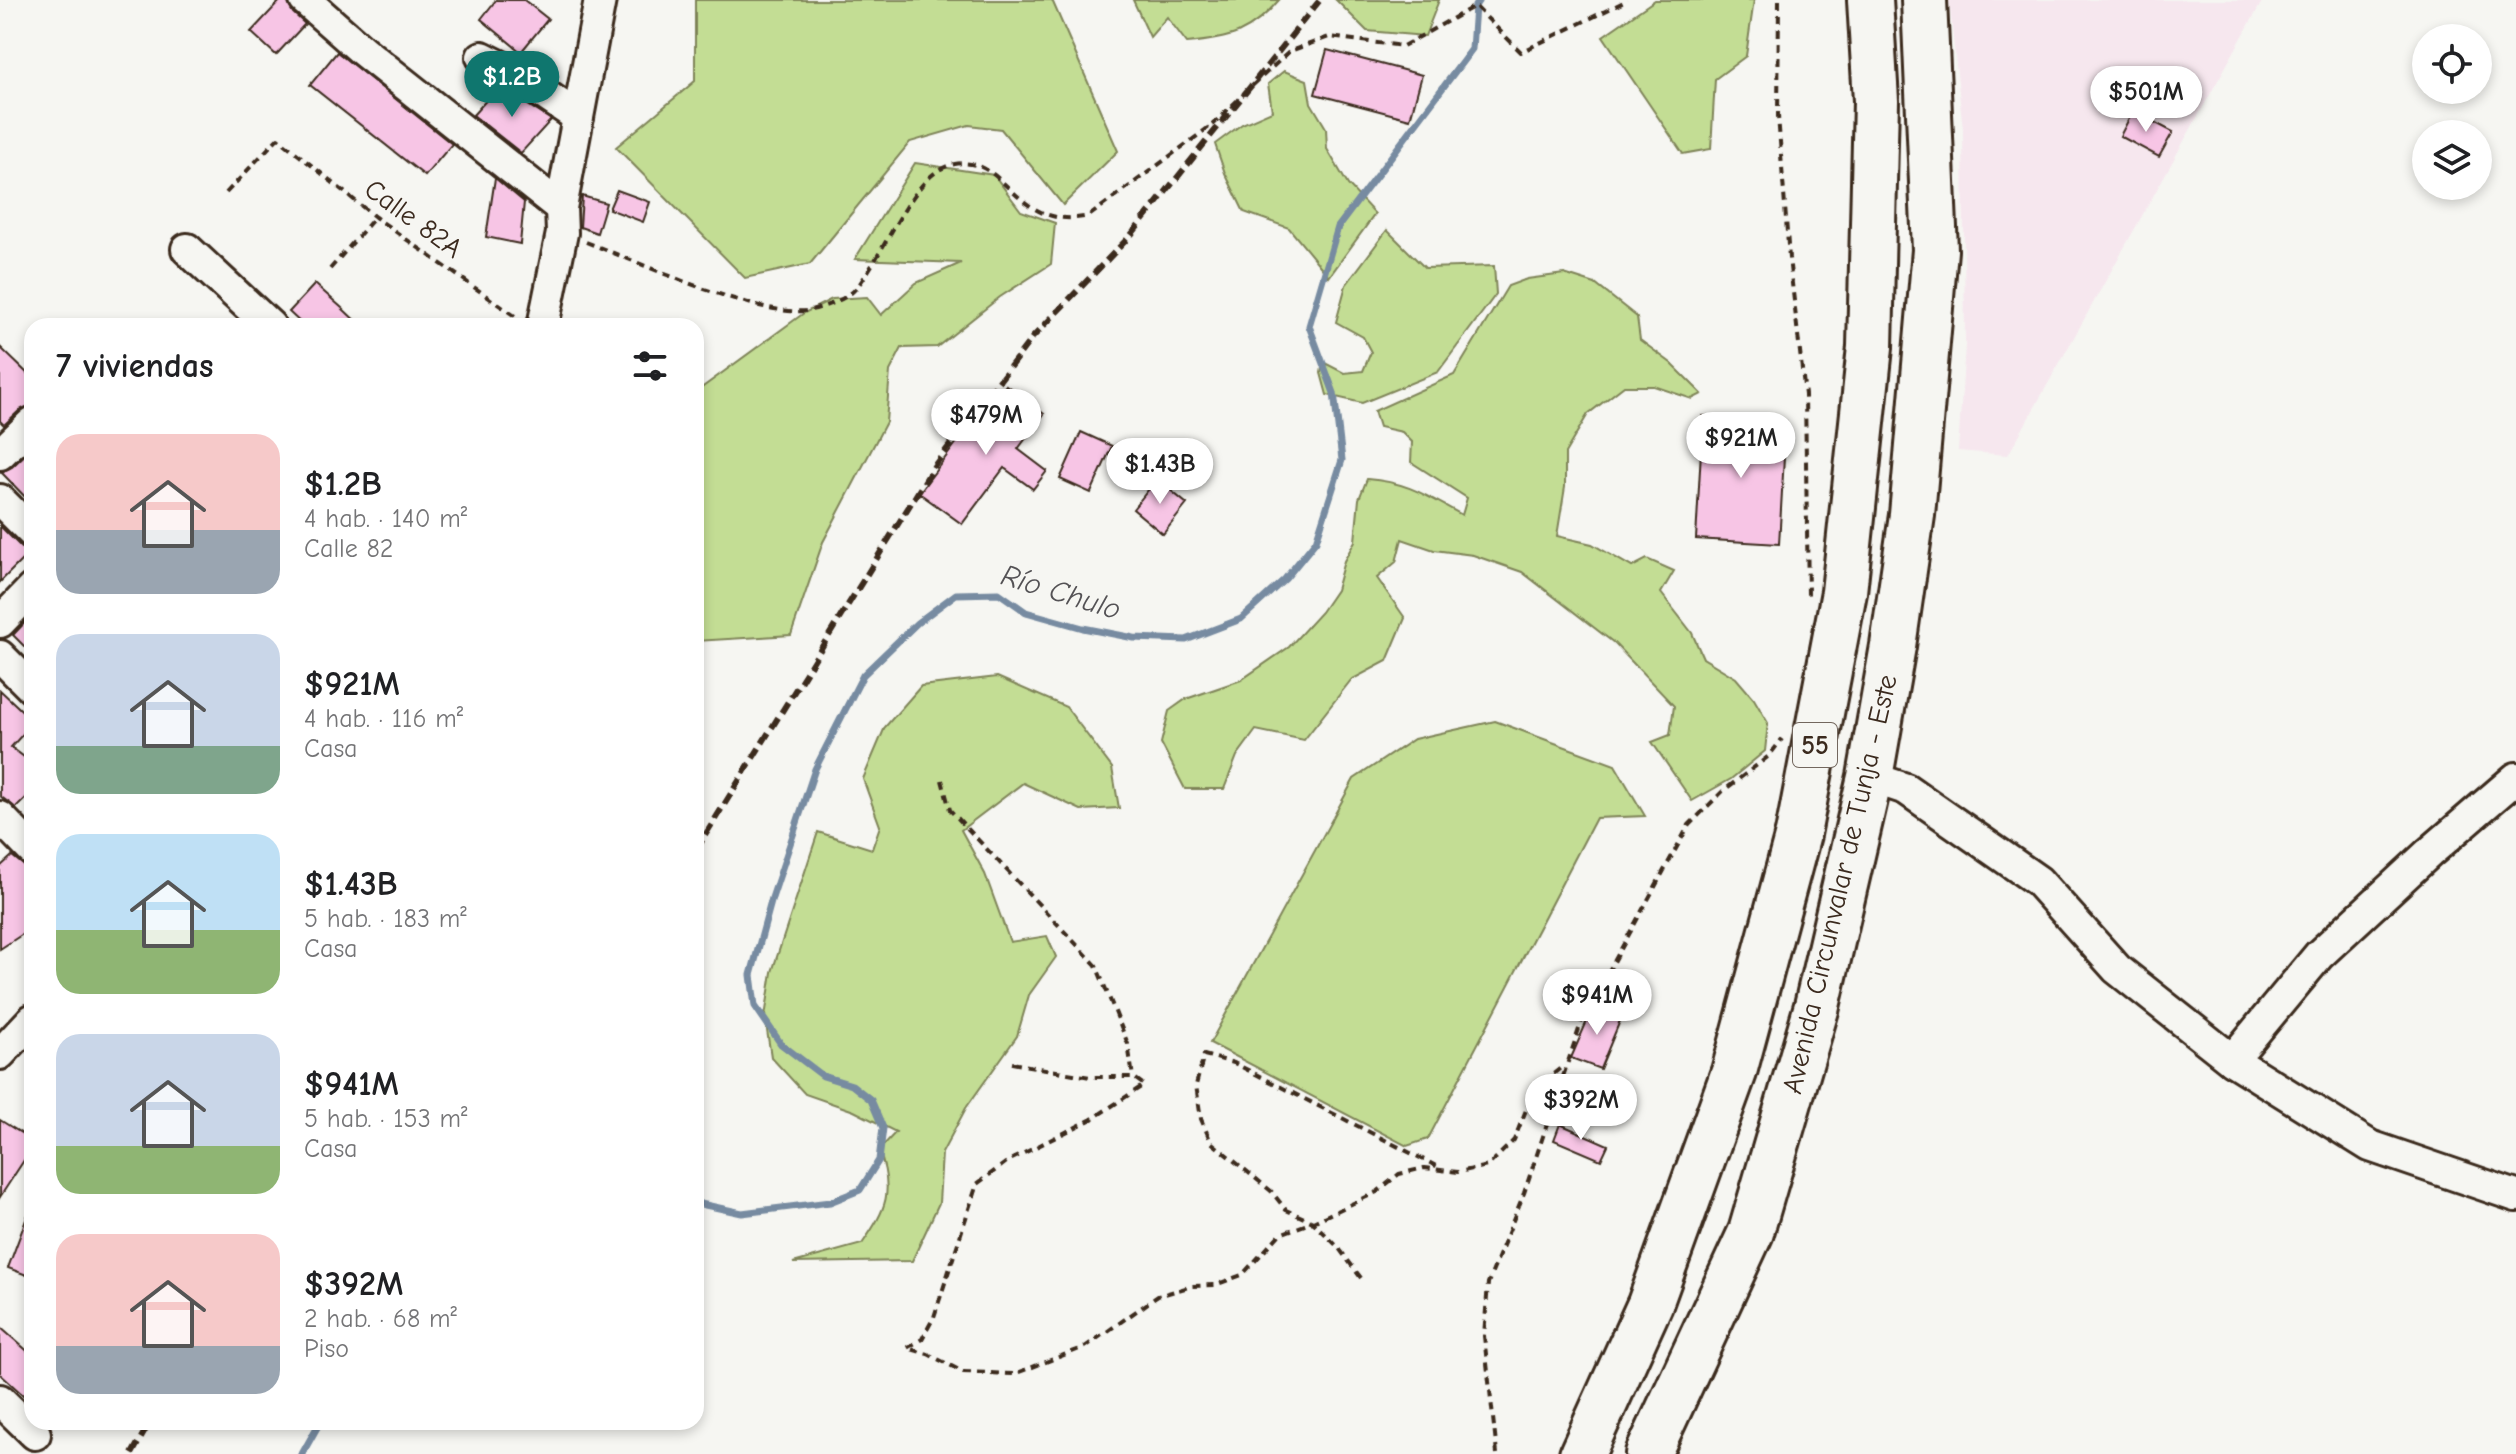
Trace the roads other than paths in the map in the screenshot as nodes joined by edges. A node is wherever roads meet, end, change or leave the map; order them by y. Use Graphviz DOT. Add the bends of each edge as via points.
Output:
graph roads {
  1 [pos="305,0"];
  2 [pos="600,0"];
  3 [pos="1870,0"];
  4 [pos="1924,0"];
  5 [pos="482,57"];
  6 [pos="578,117"];
  7 [pos="561,220"];
  8 [pos="187,249"];
  9 [pos="261,318"];
  10 [pos="544,318"];
  11 [pos="24,431"];
  12 [pos="0,454"];
  13 [pos="0,500"];
  14 [pos="24,524"];
  15 [pos="24,597"];
  16 [pos="0,622"];
  17 [pos="0,656"];
  18 [pos="24,680"];
  19 [pos="1870,777"];
  20 [pos="2516,778"];
  21 [pos="0,817"];
  22 [pos="24,842"];
  23 [pos="2232,1060"];
  24 [pos="2516,1196"];
  25 [pos="0,1400"];
  26 [pos="24,1423"];
  27 [pos="31,1430"];
  28 [pos="35,1434"];
  29 [pos="1582,1454"];
  30 [pos="1648,1454"];
  1 -- 7 [label="street"];
  2 -- 6 [label="street"];
  3 -- 29 [label="highway, Avenida Circunvalar de Tunja - Este / 55" via="1876,101 1870,347 1844,592 1798,834 1734,1072 1650,1304"];
  4 -- 19 [label="highway, Avenida Circunvalar de Tunja - Este / 55" via="1934,265 1912,515"];
  5 -- 6 [label="street"];
  6 -- 7 [label="street"];
  7 -- 10 [label="street"];
  8 -- 9 [label="street"];
  11 -- 12 [label="street"];
  13 -- 14 [label="street"];
  15 -- 16 [label="street"];
  17 -- 18 [label="street"];
  19 -- 23 [label="street" via="1906,789 2038,881 2117,969"];
  19 -- 30 [label="highway, Avenida Circunvalar de Tunja - Este / 55" via="1817,1006 1751,1232"];
  20 -- 23 [label="street" via="2319,955"];
  21 -- 22 [label="street"];
  23 -- 24 [label="street" via="2370,1146"];
  25 -- 26 [label="street"];
  27 -- 28 [label="street"];
}
